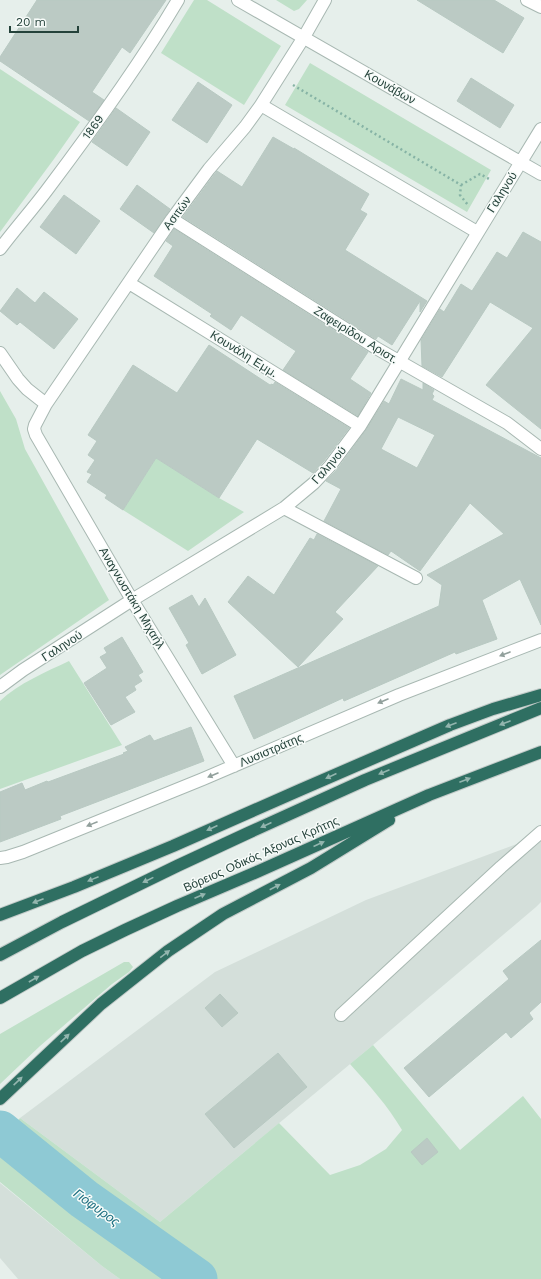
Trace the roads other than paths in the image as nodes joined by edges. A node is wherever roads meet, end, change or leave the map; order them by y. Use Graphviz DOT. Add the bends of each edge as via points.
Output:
graph roads {
  1 [pos="178,0"];
  2 [pos="238,0"];
  3 [pos="325,0"];
  4 [pos="527,0"];
  5 [pos="541,7"];
  6 [pos="304,37"];
  7 [pos="261,105"];
  8 [pos="541,128"];
  9 [pos="521,162"];
  10 [pos="541,174"];
  11 [pos="172,219"];
  12 [pos="477,232"];
  13 [pos="0,249"];
  14 [pos="129,283"];
  15 [pos="0,353"];
  16 [pos="399,362"];
  17 [pos="46,404"];
  18 [pos="360,426"];
  19 [pos="34,429"];
  20 [pos="541,448"];
  21 [pos="284,508"];
  22 [pos="416,578"];
  23 [pos="132,600"];
  24 [pos="541,640"];
  25 [pos="0,687"];
  26 [pos="541,695"];
  27 [pos="541,708"];
  28 [pos="541,752"];
  29 [pos="234,766"];
  30 [pos="429,795"];
  31 [pos="541,832"];
  32 [pos="0,858"];
  33 [pos="0,915"];
  34 [pos="0,955"];
  35 [pos="0,998"];
  36 [pos="341,1015"];
  37 [pos="0,1099"];
  1 -- 13 [label="street, 1869" via="104,112 46,192"];
  2 -- 6 [label="street, Κουνάβων"];
  3 -- 6 [label="street, Ασιτών"];
  4 -- 5 [label="street"];
  6 -- 7 [label="street, Ασιτών"];
  6 -- 9 [label="street, Κουνάβων"];
  7 -- 11 [label="street, Ασιτών"];
  7 -- 12 [label="street"];
  8 -- 9 [label="street, Γαληνού"];
  9 -- 10 [label="street, Κουνάβων"];
  9 -- 12 [label="street, Γαληνού"];
  11 -- 14 [label="street, Ασιτών"];
  11 -- 16 [label="street, Ζαφειρίδου Αριστ."];
  12 -- 16 [label="street, Γαληνού"];
  14 -- 17 [label="street, Ασιτών"];
  14 -- 18 [label="street, Κουνάλη Εμμ."];
  15 -- 17 [label="street" via="27,389"];
  16 -- 18 [label="street, Γαληνού"];
  16 -- 20 [label="street, Ζαφειρίδου Αριστ." via="507,423"];
  17 -- 19 [label="street, Ασιτών"];
  18 -- 21 [label="street, Γαληνού" via="330,466"];
  19 -- 23 [label="street, Αναγνωστάκη Μιχαήλ"];
  21 -- 22 [label="street"];
  21 -- 23 [label="street, Γαληνού"];
  23 -- 25 [label="street, Γαληνού"];
  23 -- 29 [label="street, Αναγνωστάκη Μιχαήλ"];
  24 -- 29 [label="street, Λυσιστράτης, one-way" via="399,694"];
  26 -- 33 [label="highway, one-way" via="450,725 173,846"];
  27 -- 34 [label="highway, Βόρειος Οδικός Άξονας Κρήτης, one-way" via="365,780 241,836 62,922"];
  30 -- 28 [label="highway, Βόρειος Οδικός Άξονας Κρήτης, one-way"];
  29 -- 32 [label="street, Λυσιστράτης, one-way" via="14,856"];
  35 -- 30 [label="highway, Βόρειος Οδικός Άξονας Κρήτης, one-way" via="82,951 125,930"];
  37 -- 30 [label="highway, one-way" via="101,1004 168,951 223,914 311,868"];
  31 -- 36 [label="street"];
}
